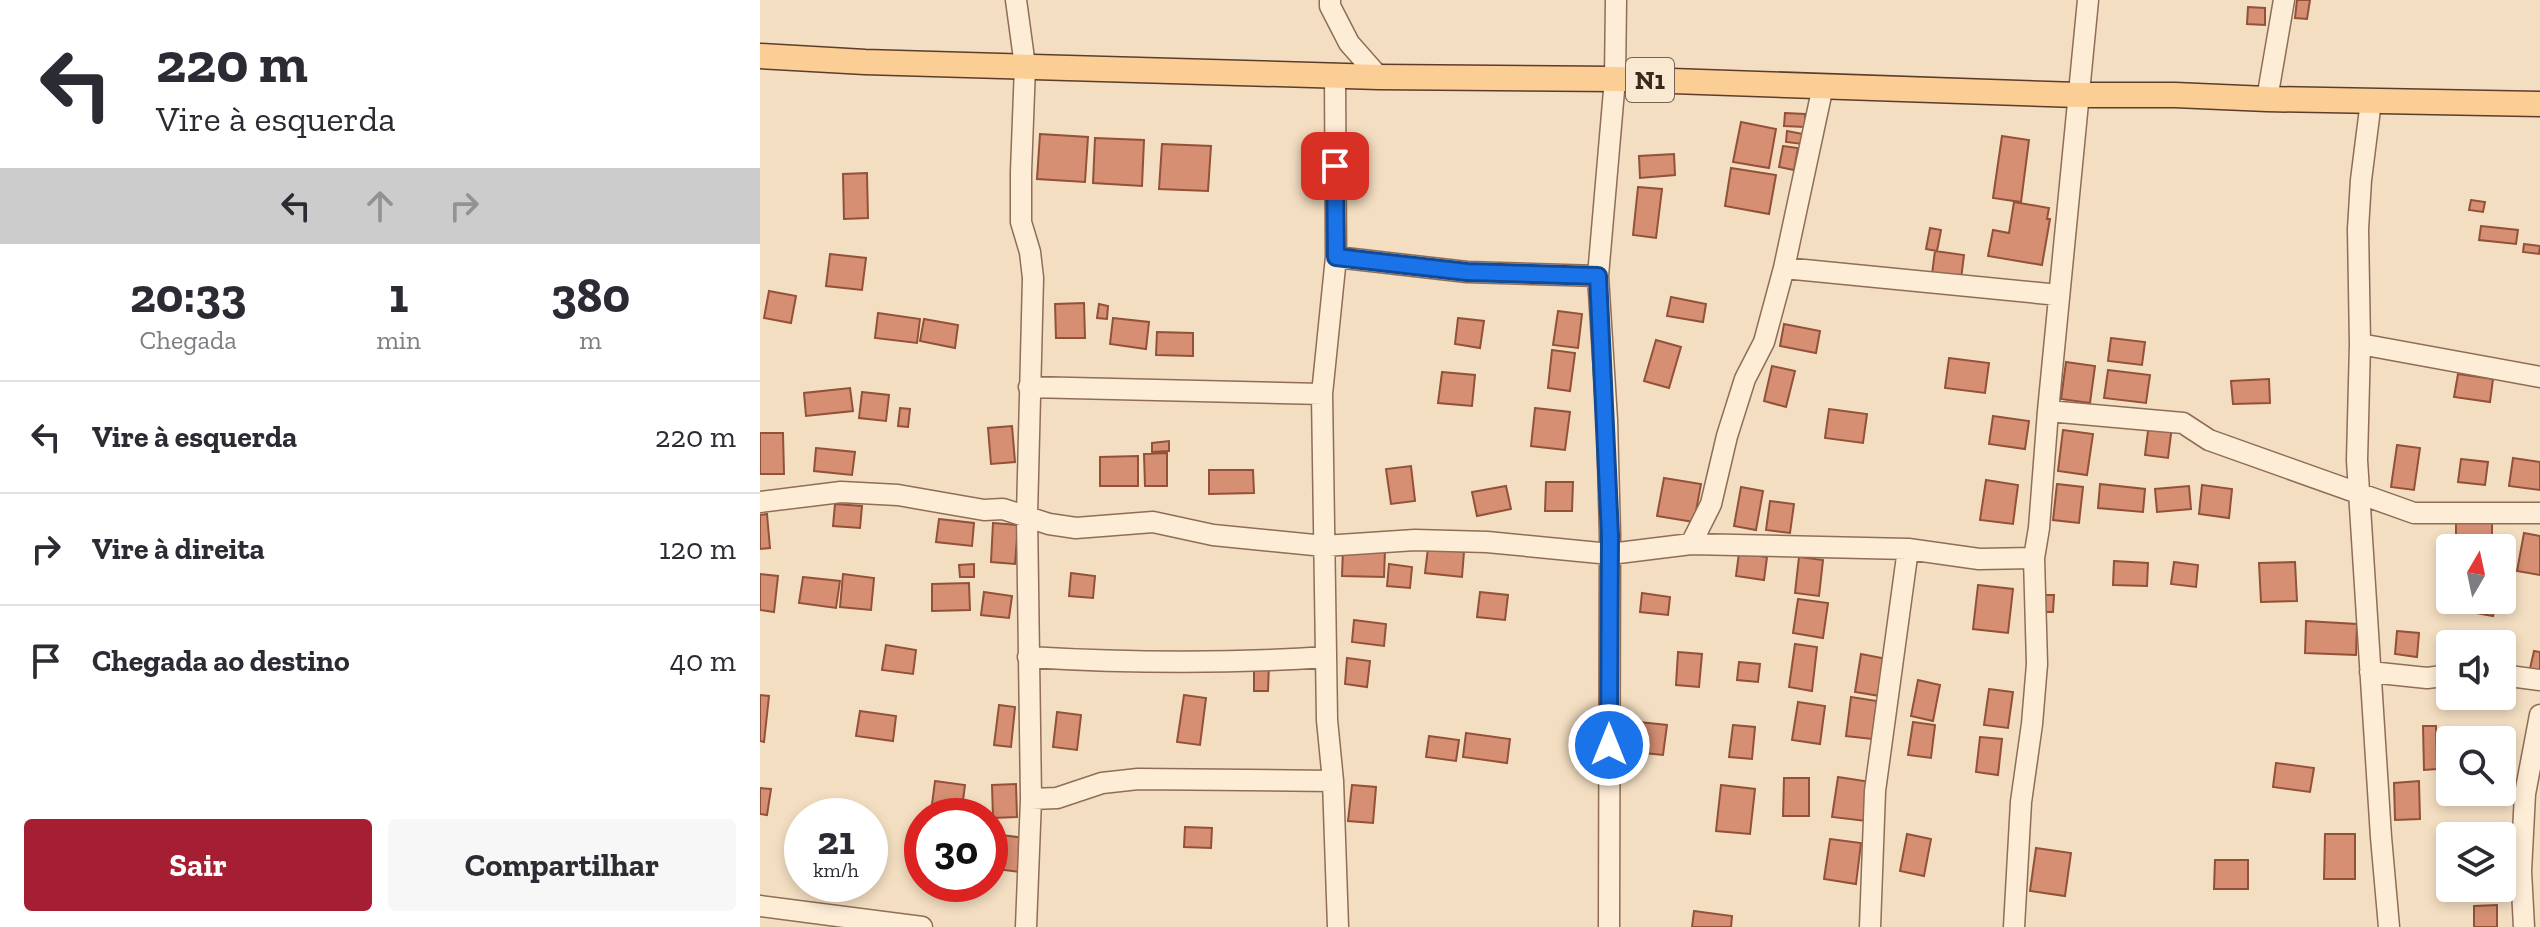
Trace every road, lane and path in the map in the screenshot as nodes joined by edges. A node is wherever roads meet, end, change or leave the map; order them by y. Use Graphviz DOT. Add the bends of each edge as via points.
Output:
graph roads {
  1 [pos="1016,0"];
  2 [pos="1330,0"];
  3 [pos="1616,0"];
  4 [pos="2088,0"];
  5 [pos="2284,0"];
  6 [pos="760,56"];
  7 [pos="1025,66"];
  8 [pos="1335,74"];
  9 [pos="1379,77"];
  10 [pos="1615,79"];
  11 [pos="1823,86"];
  12 [pos="2078,95"];
  13 [pos="2267,99"];
  14 [pos="2371,101"];
  15 [pos="2540,104"];
  16 [pos="1336,257"];
  17 [pos="1784,268"];
  18 [pos="1598,276"];
  19 [pos="2059,295"];
  20 [pos="2360,344"];
  21 [pos="2540,377"];
  22 [pos="1029,387"];
  23 [pos="1322,394"];
  24 [pos="2048,411"];
  25 [pos="2358,495"];
  26 [pos="760,502"];
  27 [pos="2540,513"];
  28 [pos="1027,515"];
  29 [pos="1691,544"];
  30 [pos="1324,546"];
  31 [pos="1908,549"];
  32 [pos="1610,554"];
  33 [pos="2034,558"];
  34 [pos="1028,657"];
  35 [pos="1326,657"];
  36 [pos="2370,672"];
  37 [pos="2436,677"];
  38 [pos="2516,677"];
  39 [pos="2540,680"];
  40 [pos="2540,715"];
  41 [pos="1333,781"];
  42 [pos="1031,799"];
  43 [pos="760,906"];
  44 [pos="922,927"];
  45 [pos="1026,927"];
  46 [pos="1338,927"];
  47 [pos="1609,927"];
  48 [pos="1870,927"];
  49 [pos="2014,927"];
  50 [pos="2389,927"];
  51 [pos="2524,927"];
  1 -- 7 [label="street"];
  2 -- 9 [label="street" via="1349,43"];
  3 -- 10 [label="street"];
  4 -- 12 [label="street"];
  5 -- 13 [label="street"];
  6 -- 7 [label="main road, N1"];
  7 -- 8 [label="main road, N1"];
  7 -- 22 [label="street" via="1022,228 1033,278"];
  8 -- 9 [label="main road, N1"];
  8 -- 16 [label="street"];
  9 -- 10 [label="main road, N1"];
  10 -- 11 [label="main road, N1"];
  10 -- 18 [label="street"];
  11 -- 12 [label="main road, N1"];
  11 -- 17 [label="street"];
  12 -- 13 [label="main road, N1"];
  12 -- 19 [label="street"];
  13 -- 14 [label="main road, N1"];
  14 -- 15 [label="main road, N1"];
  14 -- 20 [label="street" via="2358,229"];
  16 -- 18 [label="street" via="1467,272"];
  16 -- 23 [label="street"];
  17 -- 19 [label="street"];
  17 -- 29 [label="street" via="1764,342 1745,379 1727,436 1711,504"];
  18 -- 32 [label="street"];
  19 -- 24 [label="street"];
  20 -- 21 [label="street"];
  20 -- 25 [label="street"];
  22 -- 23 [label="street"];
  22 -- 28 [label="street"];
  23 -- 30 [label="street"];
  24 -- 25 [label="street" via="2183,423 2209,440"];
  24 -- 33 [label="street"];
  25 -- 27 [label="street" via="2414,513"];
  25 -- 36 [label="street"];
  26 -- 28 [label="street" via="855,493 898,495"];
  28 -- 30 [label="street" via="1076,528 1153,522 1213,535"];
  28 -- 34 [label="street"];
  29 -- 31 [label="street"];
  29 -- 32 [label="street"];
  30 -- 32 [label="street" via="1487,542"];
  30 -- 35 [label="street"];
  31 -- 33 [label="street" via="1979,559"];
  31 -- 48 [label="street" via="1875,791"];
  32 -- 47 [label="street"];
  33 -- 49 [label="street" via="2036,679 2021,802"];
  34 -- 35 [label="street" via="1201,663"];
  34 -- 42 [label="street"];
  35 -- 41 [label="street"];
  36 -- 37 [label="street"];
  36 -- 50 [label="street"];
  38 -- 39 [label="street"];
  40 -- 51 [label="street" via="2525,794"];
  41 -- 42 [label="street" via="1138,779"];
  41 -- 46 [label="street"];
  42 -- 45 [label="street"];
  43 -- 44 [label="street"];
}
